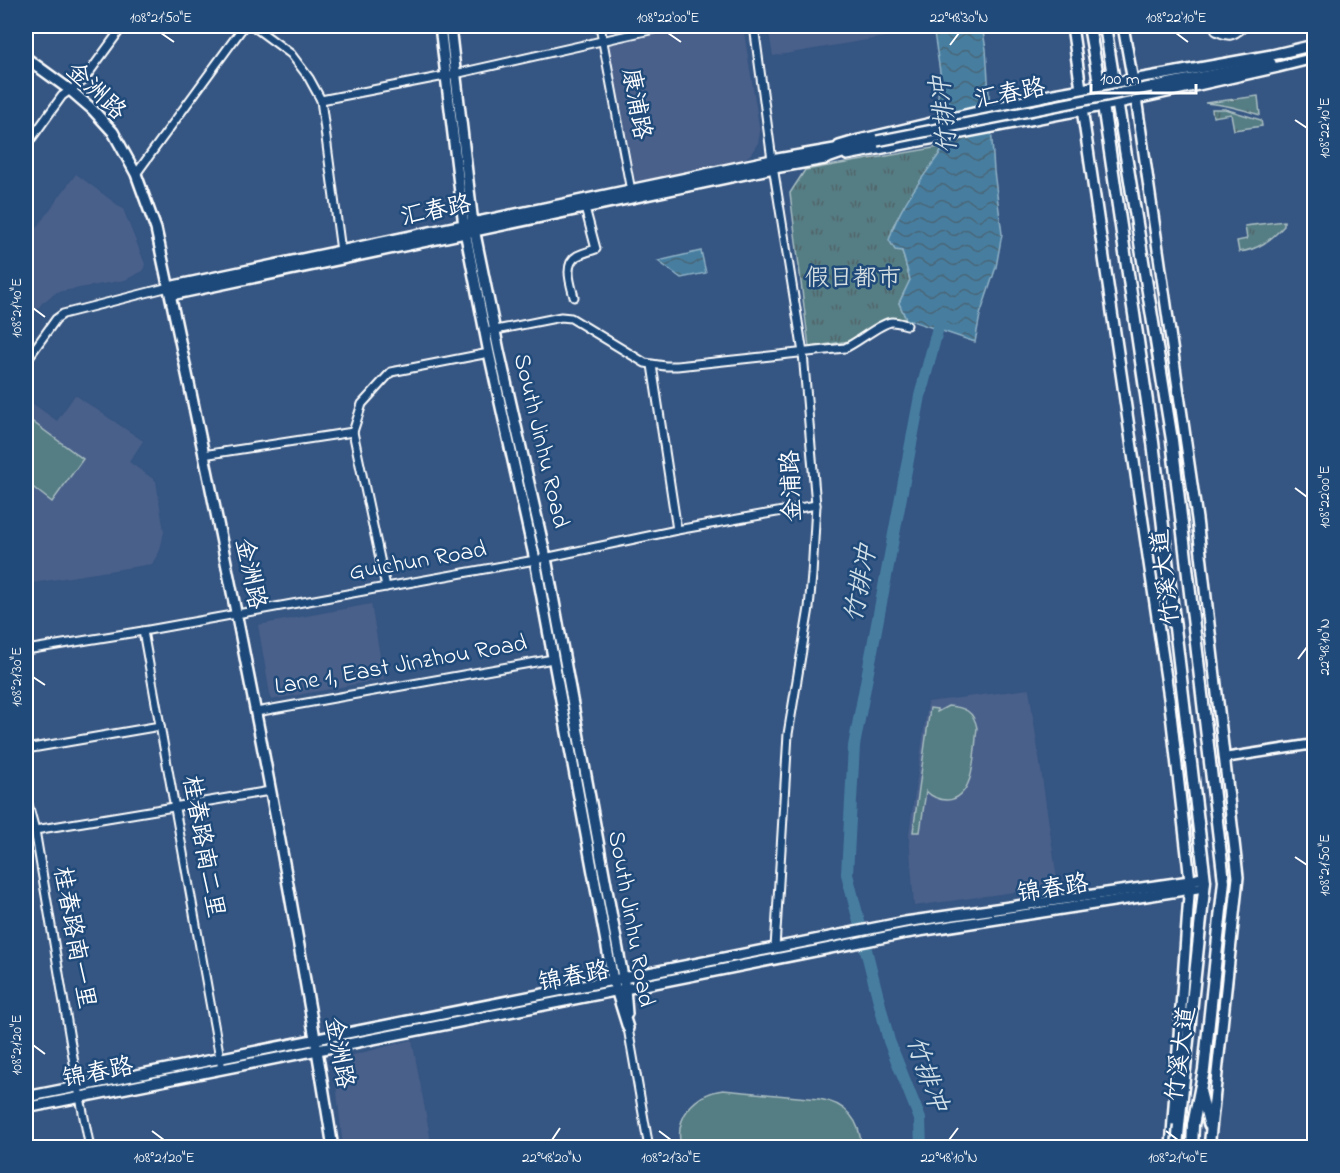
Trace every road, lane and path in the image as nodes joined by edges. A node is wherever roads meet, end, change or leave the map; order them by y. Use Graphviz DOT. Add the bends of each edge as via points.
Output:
graph roads {
  1 [pos="123,26"];
  2 [pos="244,26"];
  3 [pos="253,26"];
  4 [pos="440,26"];
  5 [pos="450,26"];
  6 [pos="600,26"];
  7 [pos="668,26"];
  8 [pos="754,26"];
  9 [pos="1072,26"];
  10 [pos="1089,26"];
  11 [pos="1105,26"];
  12 [pos="1123,26"];
  13 [pos="1215,26"];
  14 [pos="1244,27"];
  15 [pos="603,40"];
  16 [pos="1314,45"];
  17 [pos="1314,52"];
  18 [pos="26,58"];
  19 [pos="1314,58"];
  20 [pos="450,74"];
  21 [pos="1132,80"];
  22 [pos="1113,82"];
  23 [pos="1099,86"];
  24 [pos="1081,89"];
  25 [pos="70,90"];
  26 [pos="1136,98"];
  27 [pos="321,100"];
  28 [pos="1118,103"];
  29 [pos="1103,105"];
  30 [pos="1082,110"];
  31 [pos="26,146"];
  32 [pos="825,155"];
  33 [pos="773,164"];
  34 [pos="136,174"];
  35 [pos="631,190"];
  36 [pos="585,208"];
  37 [pos="470,228"];
  38 [pos="341,252"];
  39 [pos="170,291"];
  40 [pos="574,297"];
  41 [pos="907,325"];
  42 [pos="490,331"];
  43 [pos="489,352"];
  44 [pos="803,353"];
  45 [pos="26,361"];
  46 [pos="652,365"];
  47 [pos="353,432"];
  48 [pos="203,455"];
  49 [pos="816,505"];
  50 [pos="677,530"];
  51 [pos="546,558"];
  52 [pos="535,560"];
  53 [pos="386,587"];
  54 [pos="238,614"];
  55 [pos="143,632"];
  56 [pos="26,650"];
  57 [pos="553,659"];
  58 [pos="256,712"];
  59 [pos="160,726"];
  60 [pos="1314,744"];
  61 [pos="26,749"];
  62 [pos="1224,758"];
  63 [pos="270,791"];
  64 [pos="26,797"];
  65 [pos="175,807"];
  66 [pos="35,830"];
  67 [pos="1204,882"];
  68 [pos="1190,885"];
  69 [pos="776,948"];
  70 [pos="619,984"];
  71 [pos="628,1028"];
  72 [pos="316,1039"];
  73 [pos="318,1050"];
  74 [pos="220,1059"];
  75 [pos="222,1069"];
  76 [pos="78,1087"];
  77 [pos="1200,1088"];
  78 [pos="26,1097"];
  79 [pos="80,1097"];
  80 [pos="26,1108"];
  81 [pos="1176,1129"];
  82 [pos="1211,1133"];
  83 [pos="90,1148"];
  84 [pos="333,1148"];
  85 [pos="649,1148"];
  86 [pos="1171,1148"];
  87 [pos="1177,1148"];
  88 [pos="1192,1148"];
  89 [pos="1209,1148"];
  1 -- 25 [label="street" via="83,81"];
  2 -- 34 [label="street"];
  3 -- 27 [label="street" via="291,54"];
  4 -- 20 [label="main road, South Jinhu Road"];
  5 -- 20 [label="main road, South Jinhu Road"];
  6 -- 15 [label="street, 康浦路"];
  7 -- 15 [label="street"];
  8 -- 33 [label="street, 金浦路"];
  9 -- 24 [label="main road"];
  10 -- 23 [label="highway, 竹溪大道"];
  11 -- 22 [label="highway, 竹溪大道"];
  12 -- 21 [label="main road"];
  13 -- 14 [label="street" via="1224,35 1234,35"];
  15 -- 20 [label="street"];
  15 -- 35 [label="street, 康浦路"];
  16 -- 21 [label="main road"];
  17 -- 32 [label="main road, 汇春路, bridge"];
  18 -- 25 [label="main road, 金洲路"];
  19 -- 26 [label="main road"];
  20 -- 27 [label="street"];
  20 -- 37 [label="main road, South Jinhu Road"];
  21 -- 22 [label="main road"];
  21 -- 26 [label="main road"];
  22 -- 23 [label="main road"];
  22 -- 28 [label="highway, 竹溪大道"];
  23 -- 24 [label="main road"];
  23 -- 29 [label="highway, 竹溪大道"];
  24 -- 30 [label="main road"];
  24 -- 32 [label="main road" via="859,140"];
  25 -- 31 [label="street"];
  25 -- 34 [label="main road, 金洲路" via="113,132"];
  26 -- 28 [label="main road"];
  26 -- 62 [label="main road" via="1197,519"];
  27 -- 38 [label="street"];
  28 -- 29 [label="main road"];
  28 -- 77 [label="highway, 竹溪大道" via="1172,440 1224,881"];
  29 -- 30 [label="main road"];
  29 -- 67 [label="highway, 竹溪大道" via="1153,442"];
  30 -- 32 [label="main road" via="861,153"];
  30 -- 68 [label="main road" via="1170,705"];
  32 -- 33 [label="main road, 汇春路"];
  33 -- 35 [label="main road, 汇春路"];
  33 -- 36 [label="main road, 汇春路"];
  33 -- 44 [label="street, 金浦路"];
  34 -- 39 [label="main road, 金洲路" via="156,229"];
  35 -- 37 [label="main road, 汇春路"];
  36 -- 37 [label="main road, 汇春路"];
  36 -- 40 [label="street" via="596,249 570,263"];
  37 -- 38 [label="main road, 汇春路"];
  37 -- 39 [label="main road, 汇春路"];
  37 -- 42 [label="main road, South Jinhu Road"];
  38 -- 39 [label="main road, 汇春路"];
  39 -- 45 [label="street, 汇春路" via="63,314"];
  39 -- 48 [label="main road, 金洲路"];
  41 -- 44 [label="street" via="885,323 844,348"];
  42 -- 43 [label="main road, South Jinhu Road"];
  42 -- 46 [label="street" via="571,318"];
  42 -- 51 [label="main road, South Jinhu Road"];
  43 -- 47 [label="street" via="391,372 362,404"];
  43 -- 52 [label="main road, South Jinhu Road"];
  44 -- 46 [label="street"];
  44 -- 49 [label="street, 金浦路"];
  46 -- 50 [label="street"];
  47 -- 48 [label="street"];
  47 -- 53 [label="street"];
  48 -- 54 [label="main road, 金洲路"];
  49 -- 50 [label="street, Guichun Road"];
  49 -- 69 [label="street, 金浦路" via="808,608 788,734"];
  50 -- 51 [label="street, Guichun Road"];
  51 -- 52 [label="street, Guichun Road"];
  51 -- 70 [label="main road, South Jinhu Road"];
  52 -- 53 [label="street, Guichun Road"];
  52 -- 57 [label="main road, South Jinhu Road"];
  53 -- 54 [label="street, Guichun Road"];
  54 -- 55 [label="street, Guichun Road"];
  54 -- 58 [label="main road, 金洲路"];
  55 -- 56 [label="street, Guichun Road"];
  55 -- 59 [label="street, 桂春路南二里"];
  57 -- 58 [label="street, Lane 1, East Jinzhou Road"];
  57 -- 70 [label="main road, South Jinhu Road"];
  58 -- 63 [label="main road, 金洲路"];
  59 -- 61 [label="street"];
  59 -- 65 [label="street, 桂春路南二里"];
  60 -- 62 [label="street"];
  62 -- 82 [label="main road" via="1238,877"];
  63 -- 65 [label="street"];
  63 -- 72 [label="main road, 金洲路"];
  64 -- 66 [label="street, 桂春路南一里"];
  65 -- 66 [label="street"];
  65 -- 74 [label="street, 桂春路南二里"];
  66 -- 76 [label="street, 桂春路南一里"];
  67 -- 68 [label="main road, 锦春路"];
  67 -- 81 [label="highway, 竹溪大道"];
  68 -- 69 [label="main road, 锦春路" via="905,922"];
  68 -- 70 [label="main road, 锦春路"];
  68 -- 81 [label="main road"];
  69 -- 70 [label="main road, 锦春路"];
  70 -- 71 [label="main road, South Jinhu Road"];
  70 -- 72 [label="main road, 锦春路"];
  70 -- 73 [label="main road, 锦春路"];
  71 -- 85 [label="street"];
  72 -- 73 [label="main road, 金洲路"];
  72 -- 74 [label="main road, 锦春路"];
  73 -- 75 [label="main road, 锦春路"];
  73 -- 84 [label="main road, 金洲路"];
  74 -- 75 [label="street, 桂春路南二里"];
  74 -- 76 [label="main road, 锦春路"];
  75 -- 79 [label="main road, 锦春路"];
  76 -- 78 [label="main road, 锦春路"];
  76 -- 79 [label="street, 桂春路南一里"];
  77 -- 82 [label="main road"];
  77 -- 88 [label="highway, 竹溪大道, bridge"];
  79 -- 80 [label="main road, 锦春路"];
  79 -- 83 [label="street, 桂春路南一里"];
  81 -- 86 [label="main road"];
  81 -- 87 [label="highway, 竹溪大道, bridge"];
  82 -- 89 [label="main road"];
}
